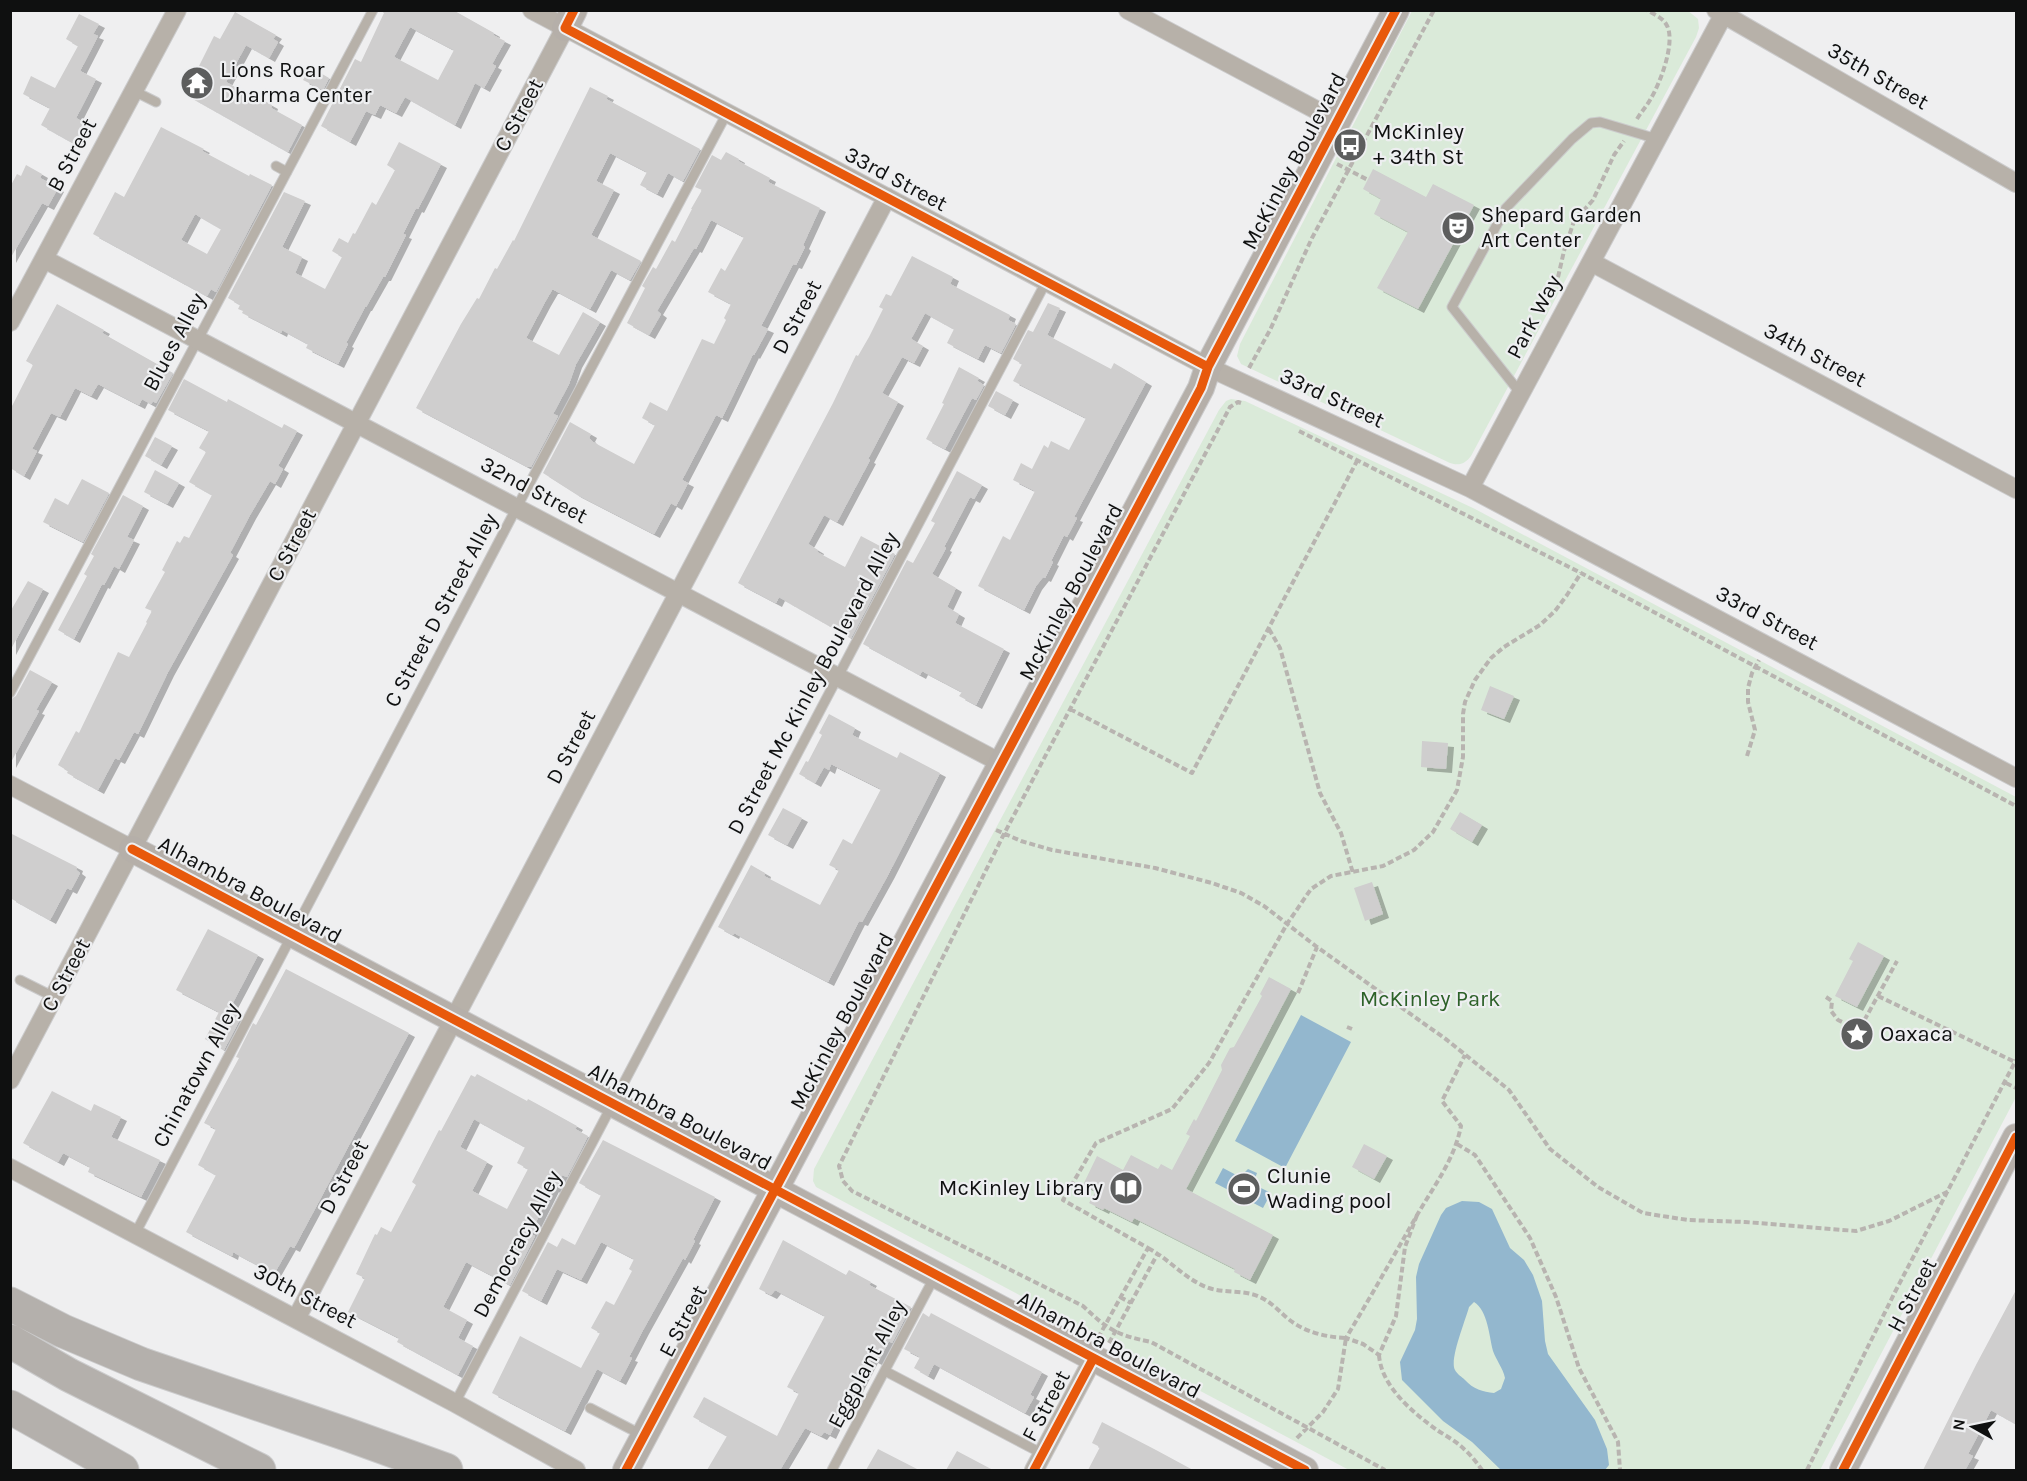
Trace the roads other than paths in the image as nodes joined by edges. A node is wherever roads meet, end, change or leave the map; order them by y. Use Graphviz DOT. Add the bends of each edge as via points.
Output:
graph roads {
  1 [pos="177,10"];
  2 [pos="373,10"];
  3 [pos="532,10"];
  4 [pos="1128,10"];
  5 [pos="1396,10"];
  6 [pos="1722,12"];
  7 [pos="569,19"];
  8 [pos="134,91"];
  9 [pos="156,102"];
  10 [pos="727,113"];
  11 [pos="1337,121"];
  12 [pos="1657,139"];
  13 [pos="276,166"];
  14 [pos="287,172"];
  15 [pos="2016,183"];
  16 [pos="887,196"];
  17 [pos="44,259"];
  18 [pos="1591,262"];
  19 [pos="1047,280"];
  20 [pos="10,322"];
  21 [pos="198,339"];
  22 [pos="1208,367"];
  23 [pos="1521,394"];
  24 [pos="357,423"];
  25 [pos="1470,488"];
  26 [pos="2016,489"];
  27 [pos="517,507"];
  28 [pos="679,593"];
  29 [pos="838,677"];
  30 [pos="10,693"];
  31 [pos="1001,763"];
  32 [pos="2016,778"];
  33 [pos="10,785"];
  34 [pos="132,849"];
  35 [pos="292,935"];
  36 [pos="20,980"];
  37 [pos="54,997"];
  38 [pos="453,1020"];
  39 [pos="10,1080"];
  40 [pos="612,1104"];
  41 [pos="2016,1137"];
  42 [pos="10,1168"];
  43 [pos="775,1190"];
  44 [pos="135,1234"];
  45 [pos="936,1275"];
  46 [pos="10,1304"];
  47 [pos="296,1319"];
  48 [pos="10,1341"];
  49 [pos="1100,1347"];
  50 [pos="885,1371"];
  51 [pos="455,1403"];
  52 [pos="10,1407"];
  53 [pos="590,1408"];
  54 [pos="645,1436"];
  55 [pos="1042,1454"];
  56 [pos="122,1470"];
  57 [pos="259,1470"];
  58 [pos="446,1470"];
  59 [pos="576,1470"];
  60 [pos="626,1470"];
  61 [pos="832,1470"];
  62 [pos="1034,1470"];
  63 [pos="1305,1470"];
  64 [pos="1843,1470"];
  1 -- 8 [label="street, B Street"];
  2 -- 14 [label="lane, Blues Alley"];
  3 -- 7 [label="street, 33rd Street"];
  4 -- 11 [label="street"];
  5 -- 11 [label="street, McKinley Boulevard"];
  6 -- 12 [label="street, Park Way"];
  6 -- 15 [label="street, 35th Street"];
  7 -- 10 [label="street, 33rd Street"];
  7 -- 24 [label="street, C Street"];
  8 -- 9 [label="lane"];
  8 -- 17 [label="street, B Street"];
  10 -- 16 [label="street, 33rd Street"];
  10 -- 27 [label="lane, C Street D Street Alley"];
  11 -- 22 [label="street, McKinley Boulevard"];
  12 -- 18 [label="street, Park Way"];
  12 -- 23 [label="lane" via="1595,122 1586,126 1506,208 1452,307"];
  13 -- 14 [label="lane"];
  14 -- 21 [label="lane, Blues Alley"];
  16 -- 19 [label="street, 33rd Street"];
  16 -- 28 [label="street, D Street"];
  17 -- 20 [label="street, B Street"];
  17 -- 21 [label="street, 32nd Street"];
  18 -- 23 [label="street, Park Way"];
  18 -- 26 [label="street, 34th Street"];
  19 -- 22 [label="street, 33rd Street"];
  19 -- 29 [label="lane, D Street Mc Kinley Boulevard Alley"];
  21 -- 24 [label="street, 32nd Street"];
  21 -- 30 [label="lane, Blues Alley"];
  22 -- 25 [label="street, 33rd Street"];
  22 -- 31 [label="street, McKinley Boulevard" via="1201,388"];
  23 -- 25 [label="street, Park Way"];
  24 -- 27 [label="street, 32nd Street"];
  24 -- 34 [label="street, C Street"];
  25 -- 32 [label="street, 33rd Street"];
  27 -- 28 [label="street, 32nd Street"];
  27 -- 35 [label="lane, C Street D Street Alley"];
  28 -- 29 [label="street, 32nd Street"];
  28 -- 38 [label="street, D Street"];
  29 -- 31 [label="street, 32nd Street"];
  29 -- 40 [label="lane, D Street Mc Kinley Boulevard Alley"];
  31 -- 43 [label="street, McKinley Boulevard"];
  33 -- 34 [label="street, Alhambra Boulevard"];
  34 -- 35 [label="street, Alhambra Boulevard"];
  34 -- 37 [label="street, C Street"];
  35 -- 38 [label="street, Alhambra Boulevard"];
  35 -- 44 [label="lane, Chinatown Alley"];
  36 -- 37 [label="lane"];
  37 -- 39 [label="street, C Street"];
  38 -- 40 [label="street, Alhambra Boulevard"];
  38 -- 47 [label="street, D Street"];
  40 -- 43 [label="street, Alhambra Boulevard"];
  40 -- 51 [label="lane, Democracy Alley"];
  41 -- 64 [label="street, H Street"];
  42 -- 44 [label="street, 30th Street"];
  43 -- 45 [label="street, Alhambra Boulevard"];
  43 -- 54 [label="street, E Street"];
  44 -- 47 [label="street, 30th Street"];
  45 -- 49 [label="street, Alhambra Boulevard"];
  45 -- 50 [label="lane, Eggplant Alley"];
  46 -- 58 [label="highway" via="141,1364"];
  47 -- 51 [label="street, 30th Street"];
  48 -- 57 [label="highway" via="69,1375"];
  49 -- 55 [label="street, F Street"];
  49 -- 63 [label="street, Alhambra Boulevard"];
  50 -- 55 [label="lane"];
  50 -- 61 [label="lane, Eggplant Alley"];
  51 -- 59 [label="street, 30th Street"];
  52 -- 56 [label="highway"];
  53 -- 54 [label="lane"];
  54 -- 60 [label="street, E Street"];
  55 -- 62 [label="street, F Street"];
}
